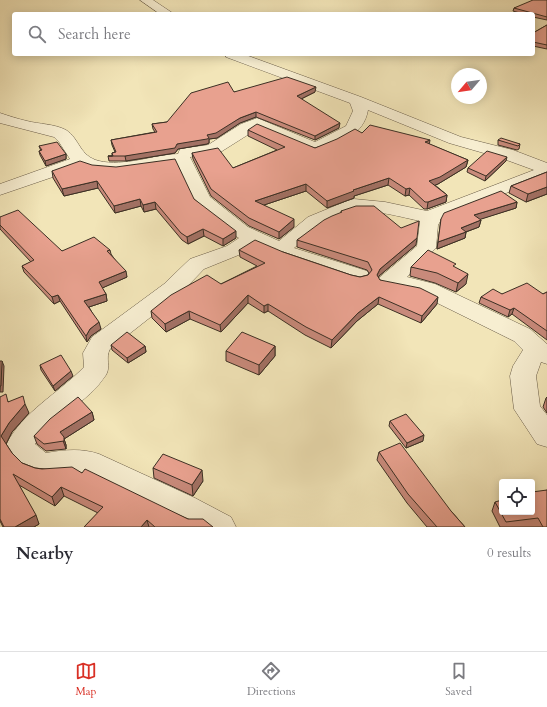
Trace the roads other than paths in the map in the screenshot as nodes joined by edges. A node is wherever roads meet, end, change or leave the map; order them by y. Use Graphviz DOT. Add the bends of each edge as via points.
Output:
graph roads {
  1 [pos="145,0"];
  2 [pos="165,12"];
  3 [pos="236,56"];
  4 [pos="356,100"];
  5 [pos="0,118"];
  6 [pos="183,158"];
  7 [pos="82,160"];
  8 [pos="547,170"];
  9 [pos="0,190"];
  10 [pos="430,217"];
  11 [pos="253,238"];
  12 [pos="280,250"];
  13 [pos="359,276"];
  14 [pos="542,352"];
  15 [pos="547,436"];
  16 [pos="220,527"];
  1 -- 2 [label="street"];
  3 -- 4 [label="street"];
  4 -- 6 [label="street" via="361,111 353,128 315,148 257,124 247,127 213,149 184,154"];
  4 -- 8 [label="street" via="455,140 507,154"];
  5 -- 7 [label="street" via="59,132"];
  6 -- 7 [label="street" via="124,166 100,166"];
  6 -- 11 [label="street" via="202,200 241,232"];
  7 -- 9 [label="street"];
  8 -- 10 [label="street"];
  10 -- 12 [label="street" via="354,205 314,221"];
  10 -- 14 [label="street" via="429,242 426,248 388,282 427,289 522,335"];
  11 -- 12 [label="street"];
  11 -- 16 [label="street" via="234,250 197,264 172,289 101,343 95,350 96,370 68,398 47,413 26,434 20,445 38,463 89,463"];
  12 -- 13 [label="street"];
  14 -- 15 [label="street" via="526,366 523,376 527,408"];
}
